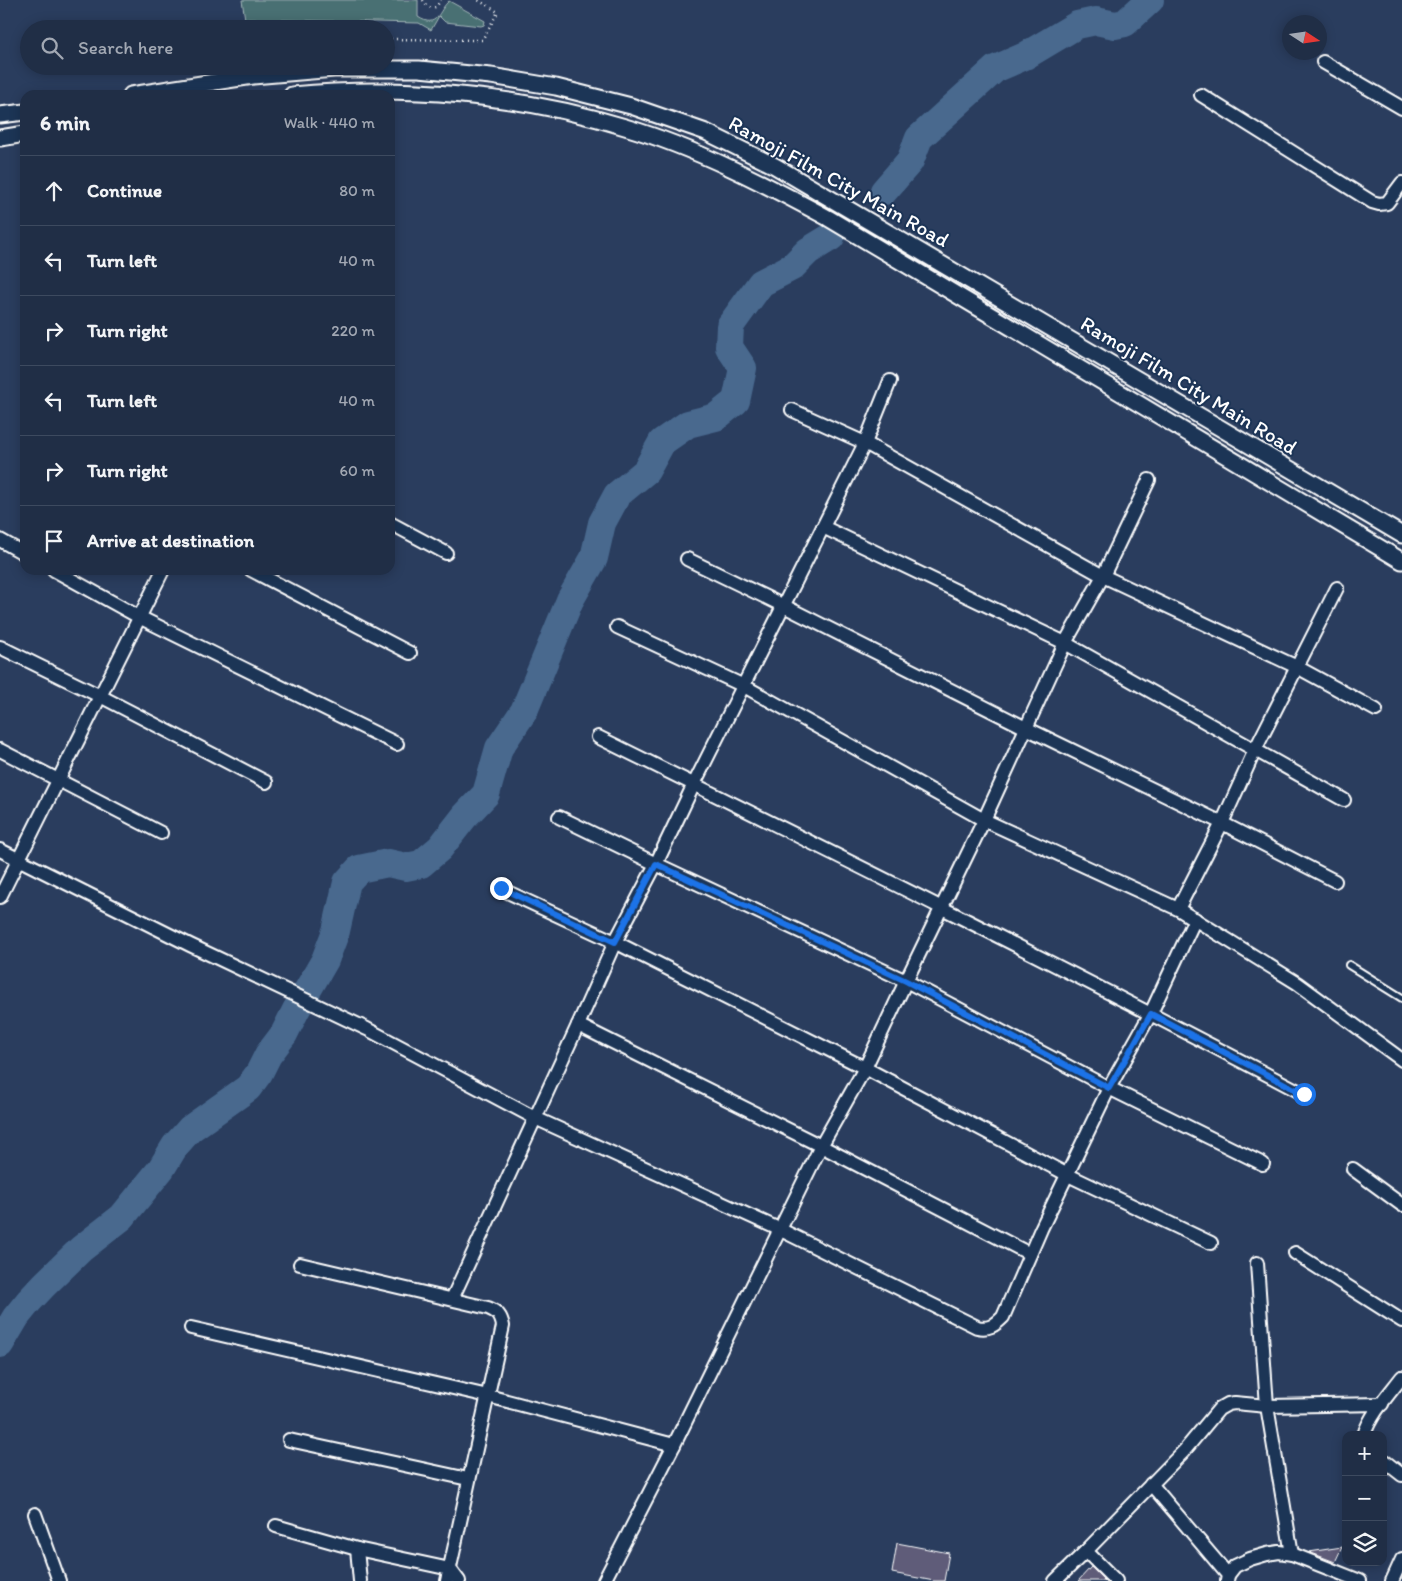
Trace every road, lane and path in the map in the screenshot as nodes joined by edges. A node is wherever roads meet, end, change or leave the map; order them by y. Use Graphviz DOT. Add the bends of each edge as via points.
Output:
graph roads {
  1 [pos="423,0"];
  2 [pos="441,0"];
  3 [pos="478,0"];
  4 [pos="395,39"];
  5 [pos="1323,62"];
  6 [pos="395,69"];
  7 [pos="270,75"];
  8 [pos="166,90"];
  9 [pos="395,92"];
  10 [pos="1201,95"];
  11 [pos="1402,108"];
  12 [pos="20,113"];
  13 [pos="0,116"];
  14 [pos="20,135"];
  15 [pos="0,138"];
  16 [pos="1402,183"];
  17 [pos="890,380"];
  18 [pos="792,410"];
  19 [pos="866,443"];
  20 [pos="1149,480"];
  21 [pos="395,526"];
  22 [pos="823,527"];
  23 [pos="1402,535"];
  24 [pos="0,540"];
  25 [pos="20,551"];
  26 [pos="446,553"];
  27 [pos="687,558"];
  28 [pos="1402,560"];
  29 [pos="63,575"];
  30 [pos="160,575"];
  31 [pos="261,575"];
  32 [pos="1103,576"];
  33 [pos="1336,588"];
  34 [pos="784,606"];
  35 [pos="139,617"];
  36 [pos="617,627"];
  37 [pos="1065,643"];
  38 [pos="0,647"];
  39 [pos="410,653"];
  40 [pos="1297,667"];
  41 [pos="744,686"];
  42 [pos="100,696"];
  43 [pos="1376,710"];
  44 [pos="1026,728"];
  45 [pos="598,737"];
  46 [pos="397,744"];
  47 [pos="0,750"];
  48 [pos="1255,750"];
  49 [pos="58,780"];
  50 [pos="266,782"];
  51 [pos="694,784"];
  52 [pos="1344,800"];
  53 [pos="560,817"];
  54 [pos="984,820"];
  55 [pos="1222,823"];
  56 [pos="161,833"];
  57 [pos="0,850"];
  58 [pos="19,860"];
  59 [pos="656,864"];
  60 [pos="1335,881"];
  61 [pos="501,888"];
  62 [pos="0,897"];
  63 [pos="942,907"];
  64 [pos="1178,909"];
  65 [pos="1195,919"];
  66 [pos="615,942"];
  67 [pos="1349,965"];
  68 [pos="906,981"];
  69 [pos="1402,998"];
  70 [pos="1151,1014"];
  71 [pos="578,1025"];
  72 [pos="1402,1060"];
  73 [pos="865,1068"];
  74 [pos="1109,1088"];
  75 [pos="1304,1094"];
  76 [pos="535,1118"];
  77 [pos="821,1146"];
  78 [pos="1263,1164"];
  79 [pos="1353,1169"];
  80 [pos="1068,1175"];
  81 [pos="1402,1205"];
  82 [pos="781,1230"];
  83 [pos="1211,1243"];
  84 [pos="1295,1253"];
  85 [pos="1030,1254"];
  86 [pos="1256,1263"];
  87 [pos="300,1264"];
  88 [pos="452,1299"];
  89 [pos="1402,1321"];
  90 [pos="191,1328"];
  91 [pos="1402,1377"];
  92 [pos="488,1396"];
  93 [pos="1382,1404"];
  94 [pos="1267,1406"];
  95 [pos="1365,1431"];
  96 [pos="289,1440"];
  97 [pos="674,1444"];
  98 [pos="1387,1463"];
  99 [pos="1402,1474"];
  100 [pos="468,1479"];
  101 [pos="1151,1484"];
  102 [pos="34,1514"];
  103 [pos="276,1526"];
  104 [pos="357,1549"];
  105 [pos="1086,1551"];
  106 [pos="1292,1554"];
  107 [pos="1402,1559"];
  108 [pos="448,1575"];
  109 [pos="1228,1578"];
  110 [pos="59,1581"];
  111 [pos="360,1581"];
  112 [pos="459,1581"];
  113 [pos="604,1581"];
  114 [pos="1055,1581"];
  115 [pos="1116,1581"];
  116 [pos="1360,1581"];
  117 [pos="1392,1581"];
  1 -- 2 [label="path" via="431,8"];
  3 -- 4 [label="path" via="498,12 482,40"];
  5 -- 11 [label="street"];
  6 -- 23 [label="street, Ramoji Film City Main Road" via="491,76 556,87 631,106 706,132 829,197"];
  7 -- 8 [label="street, Ramoji Film City Main Road"];
  9 -- 28 [label="street, Ramoji Film City Main Road" via="488,98 551,108 625,127 698,154 764,184 828,218"];
  10 -- 16 [label="street" via="1372,202 1387,202"];
  12 -- 13 [label="street"];
  14 -- 15 [label="street"];
  17 -- 19 [label="street"];
  18 -- 19 [label="street"];
  19 -- 22 [label="street"];
  19 -- 32 [label="street"];
  20 -- 32 [label="street"];
  21 -- 26 [label="street"];
  22 -- 34 [label="street"];
  22 -- 37 [label="street"];
  24 -- 25 [label="street"];
  27 -- 34 [label="street"];
  29 -- 35 [label="street"];
  30 -- 35 [label="street"];
  31 -- 39 [label="street"];
  32 -- 37 [label="street"];
  32 -- 40 [label="street"];
  33 -- 40 [label="street"];
  34 -- 41 [label="street"];
  34 -- 44 [label="street"];
  35 -- 42 [label="street"];
  35 -- 46 [label="street"];
  36 -- 41 [label="street"];
  37 -- 44 [label="street"];
  37 -- 48 [label="street"];
  38 -- 42 [label="street"];
  40 -- 43 [label="street"];
  40 -- 48 [label="street"];
  41 -- 51 [label="street"];
  41 -- 54 [label="street"];
  42 -- 49 [label="street"];
  42 -- 50 [label="street"];
  44 -- 54 [label="street"];
  44 -- 55 [label="street"];
  45 -- 51 [label="street"];
  47 -- 49 [label="street"];
  48 -- 52 [label="street"];
  48 -- 55 [label="street"];
  49 -- 56 [label="street"];
  49 -- 58 [label="street"];
  51 -- 59 [label="street"];
  51 -- 63 [label="street"];
  53 -- 59 [label="street"];
  54 -- 63 [label="street"];
  54 -- 64 [label="street"];
  55 -- 60 [label="street"];
  55 -- 64 [label="street"];
  57 -- 58 [label="street"];
  58 -- 62 [label="street"];
  58 -- 76 [label="street" via="367,1030"];
  59 -- 66 [label="street"];
  59 -- 68 [label="street"];
  61 -- 66 [label="street"];
  63 -- 68 [label="street"];
  63 -- 70 [label="street"];
  64 -- 65 [label="street"];
  65 -- 70 [label="street"];
  65 -- 72 [label="street" via="1297,983"];
  66 -- 71 [label="street"];
  66 -- 73 [label="street"];
  67 -- 69 [label="lane"];
  68 -- 73 [label="street"];
  68 -- 74 [label="street"];
  70 -- 74 [label="street"];
  70 -- 75 [label="street"];
  71 -- 76 [label="street"];
  71 -- 77 [label="street"];
  73 -- 77 [label="street"];
  73 -- 80 [label="street"];
  74 -- 78 [label="street"];
  74 -- 80 [label="street"];
  76 -- 82 [label="street"];
  76 -- 88 [label="street"];
  77 -- 82 [label="street"];
  77 -- 85 [label="street"];
  79 -- 81 [label="street"];
  80 -- 83 [label="street"];
  80 -- 85 [label="street"];
  82 -- 85 [label="street" via="984,1329 1003,1317"];
  82 -- 97 [label="street"];
  84 -- 89 [label="street"];
  86 -- 94 [label="street"];
  87 -- 88 [label="street"];
  88 -- 92 [label="street" via="488,1308 501,1318 503,1326"];
  90 -- 92 [label="street"];
  91 -- 93 [label="street"];
  92 -- 97 [label="street"];
  92 -- 100 [label="street"];
  93 -- 94 [label="street"];
  93 -- 95 [label="street"];
  94 -- 101 [label="street" via="1228,1404 1218,1409 1184,1451"];
  94 -- 106 [label="street"];
  96 -- 100 [label="street"];
  97 -- 113 [label="street"];
  98 -- 99 [label="street"];
  100 -- 108 [label="street"];
  101 -- 105 [label="street"];
  101 -- 109 [label="street"];
  102 -- 110 [label="street"];
  103 -- 104 [label="street"];
  104 -- 108 [label="street"];
  104 -- 111 [label="street"];
  105 -- 114 [label="street"];
  105 -- 115 [label="street"];
  106 -- 109 [label="street" via="1279,1552 1250,1559 1235,1566"];
  106 -- 116 [label="street"];
  107 -- 117 [label="street"];
  108 -- 112 [label="street"];
}
